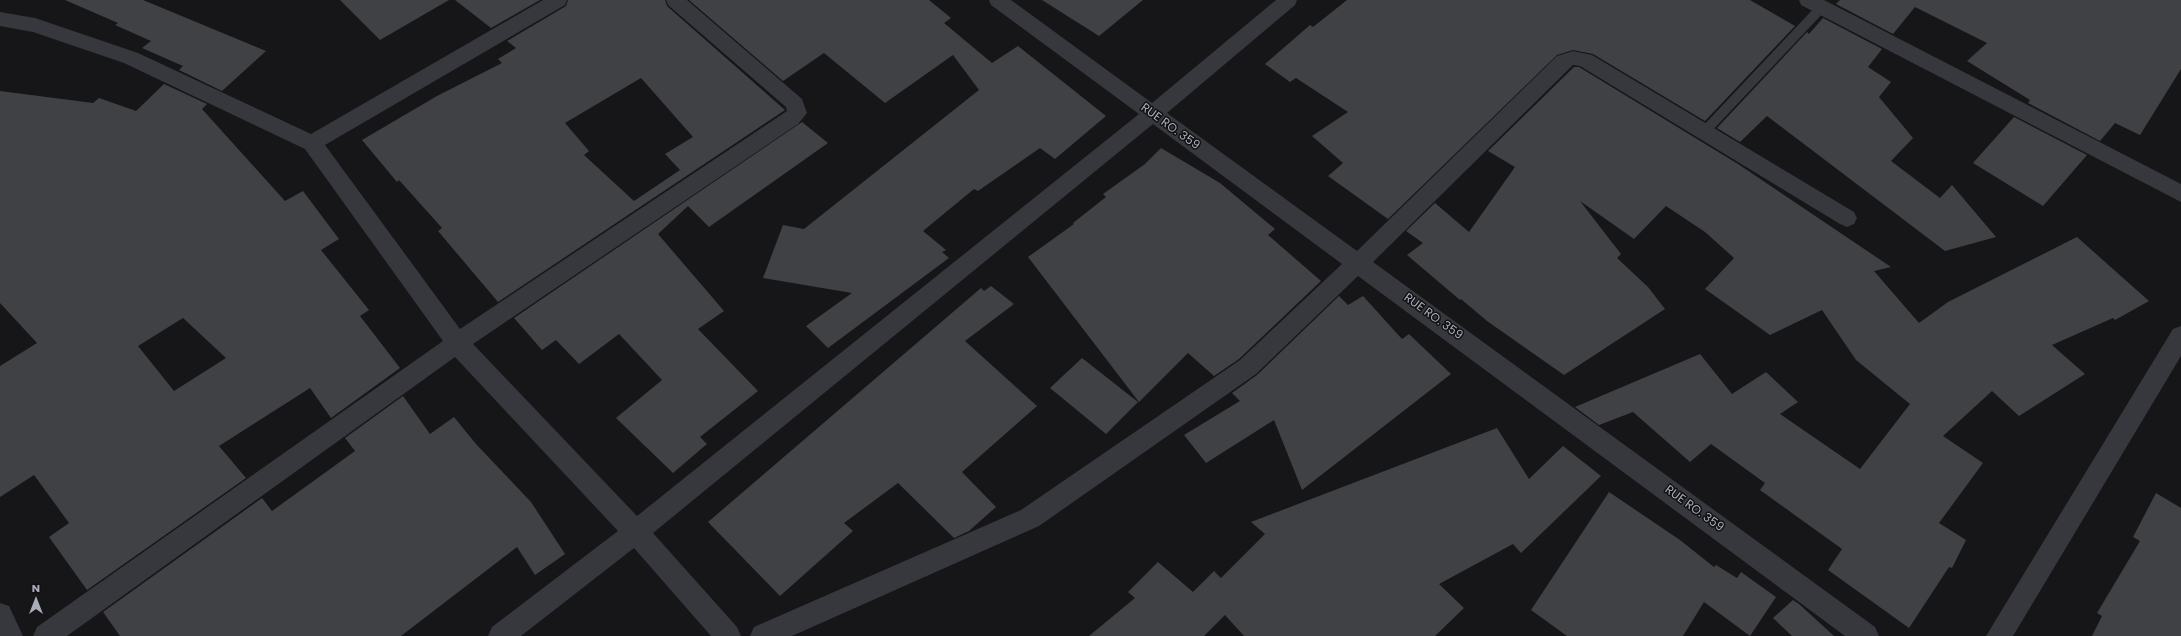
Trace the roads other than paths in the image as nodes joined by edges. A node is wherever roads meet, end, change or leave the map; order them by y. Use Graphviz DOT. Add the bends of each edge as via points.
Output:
graph roads {
  1 [pos="558,0"];
  2 [pos="676,0"];
  3 [pos="998,0"];
  4 [pos="1288,0"];
  5 [pos="1819,2"];
  6 [pos="0,19"];
  7 [pos="1152,114"];
  8 [pos="1705,131"];
  9 [pos="312,143"];
  10 [pos="2181,194"];
  11 [pos="1847,218"];
  12 [pos="1358,263"];
  13 [pos="2181,336"];
  14 [pos="457,343"];
  15 [pos="636,532"];
  16 [pos="0,615"];
  17 [pos="10,636"];
  18 [pos="46,636"];
  19 [pos="501,636"];
  20 [pos="728,636"];
  21 [pos="763,636"];
  22 [pos="1866,636"];
  23 [pos="1999,636"];
  1 -- 9 [label="street"];
  2 -- 14 [label="street" via="795,104 797,113"];
  3 -- 7 [label="street, RUE RO. 359"];
  4 -- 7 [label="street"];
  5 -- 8 [label="lane"];
  5 -- 10 [label="street"];
  6 -- 9 [label="street" via="35,25 130,58"];
  7 -- 12 [label="street, RUE RO. 359"];
  7 -- 15 [label="street"];
  8 -- 11 [label="street"];
  8 -- 12 [label="street" via="1585,60 1573,58 1564,62"];
  9 -- 14 [label="street"];
  12 -- 21 [label="street" via="1248,367 1030,518"];
  12 -- 22 [label="street, RUE RO. 359"];
  13 -- 23 [label="street"];
  14 -- 15 [label="street"];
  14 -- 18 [label="street"];
  15 -- 19 [label="street"];
  15 -- 20 [label="street"];
  16 -- 17 [label="street"];
}
